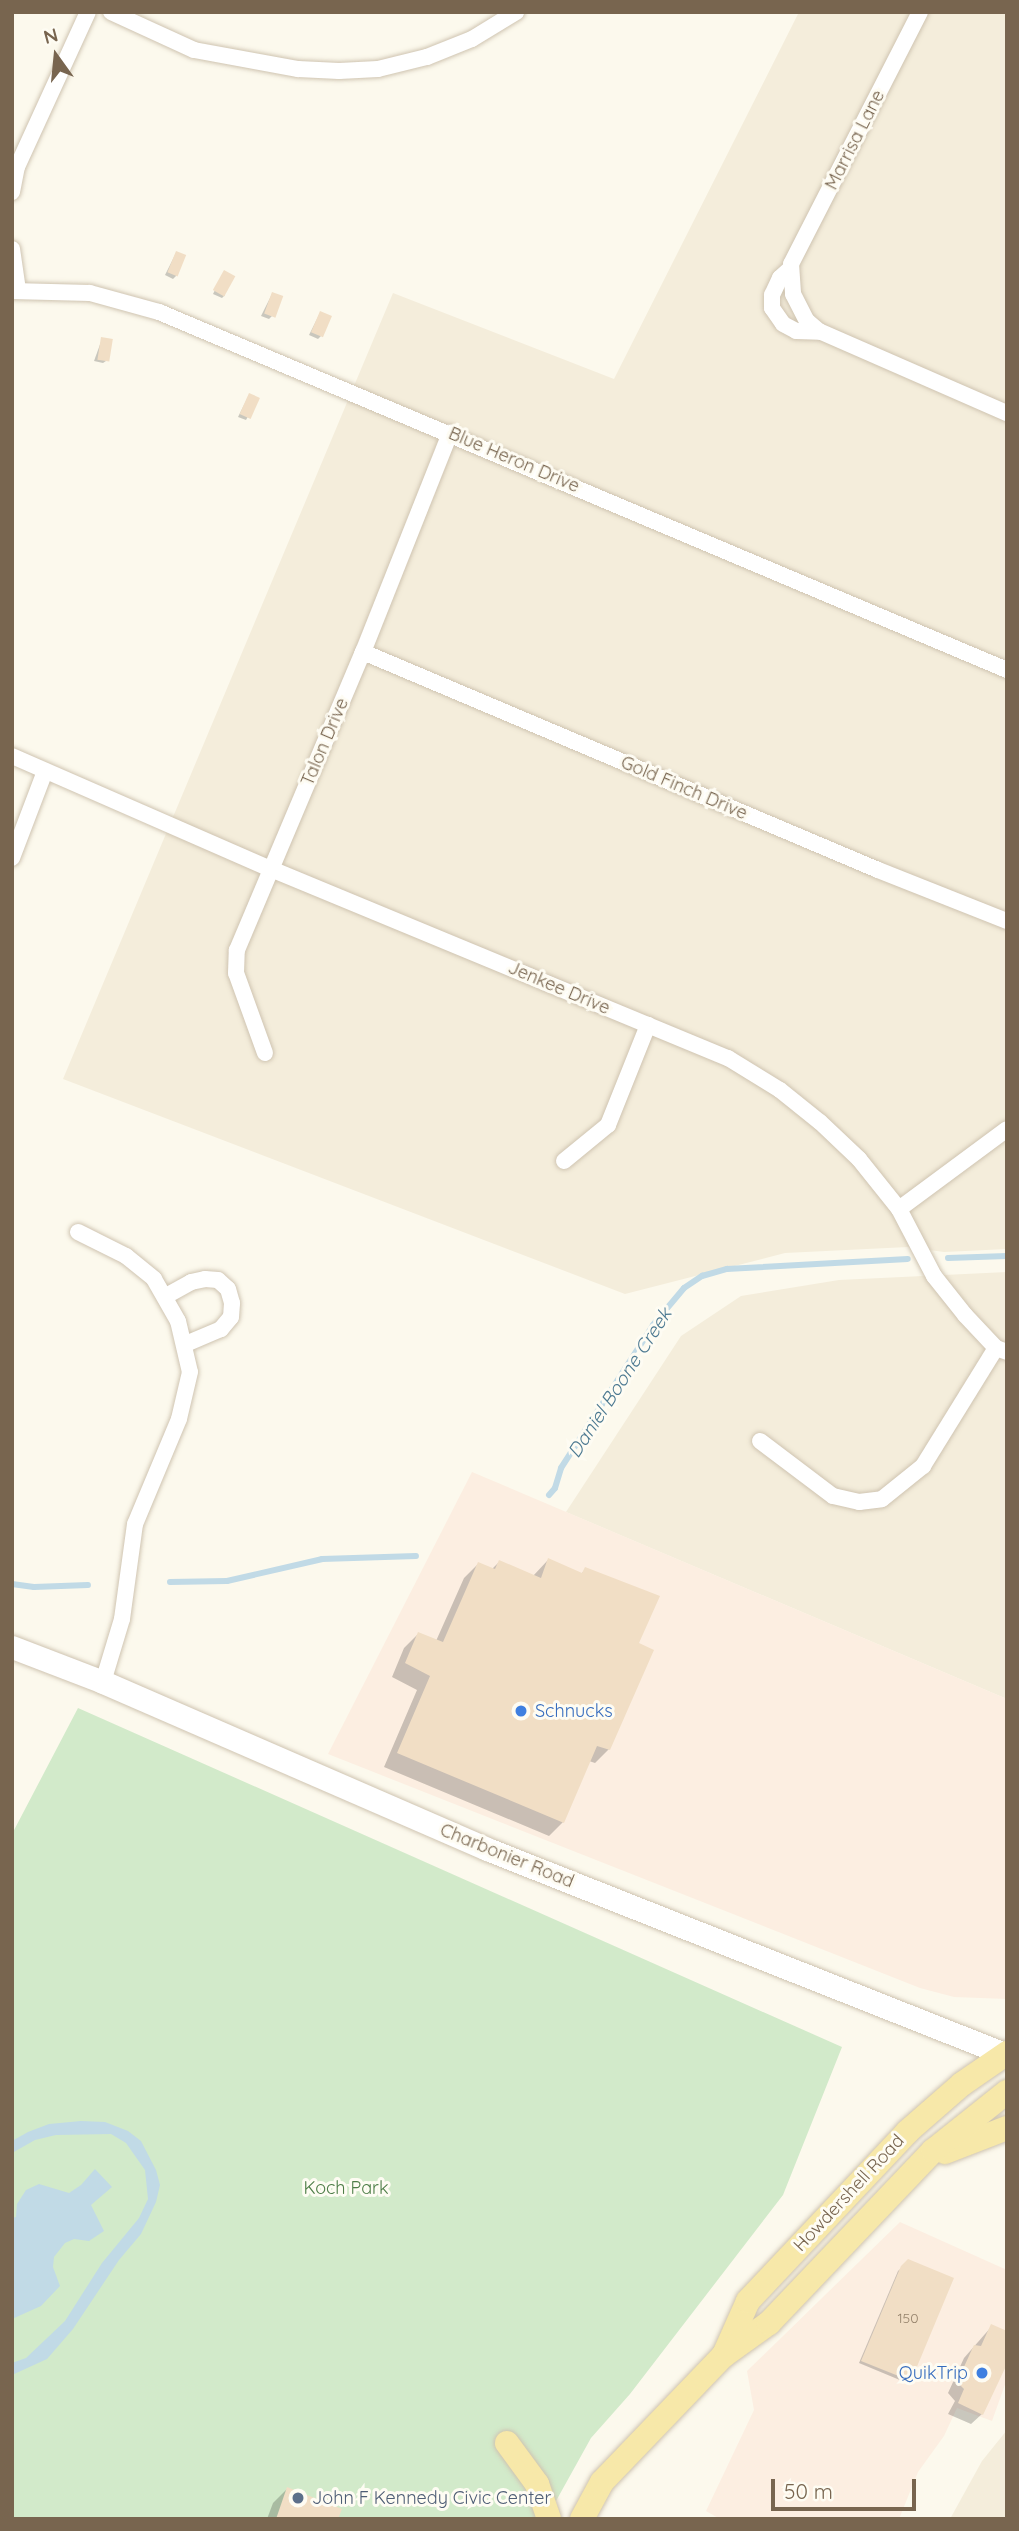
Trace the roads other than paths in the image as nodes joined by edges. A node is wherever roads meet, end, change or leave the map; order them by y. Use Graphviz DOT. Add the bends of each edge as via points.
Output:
graph roads {
  1 [pos="88,12"];
  2 [pos="111,12"];
  3 [pos="516,12"];
  4 [pos="920,12"];
  5 [pos="12,192"];
  6 [pos="12,249"];
  7 [pos="791,268"];
  8 [pos="15,290"];
  9 [pos="820,332"];
  10 [pos="1007,413"];
  11 [pos="450,433"];
  12 [pos="363,652"];
  13 [pos="1007,670"];
  14 [pos="12,756"];
  15 [pos="45,771"];
  16 [pos="12,858"];
  17 [pos="271,869"];
  18 [pos="1007,921"];
  19 [pos="648,1025"];
  20 [pos="265,1053"];
  21 [pos="1007,1129"];
  22 [pos="564,1160"];
  23 [pos="899,1209"];
  24 [pos="78,1232"];
  25 [pos="166,1296"];
  26 [pos="186,1344"];
  27 [pos="1002,1350"];
  28 [pos="760,1441"];
  29 [pos="12,1647"];
  30 [pos="103,1682"];
  31 [pos="1006,2054"];
  32 [pos="1007,2092"];
  33 [pos="1007,2129"];
  34 [pos="922,2162"];
  35 [pos="723,2356"];
  36 [pos="507,2443"];
  37 [pos="549,2519"];
  38 [pos="582,2519"];
  1 -- 5 [label="street" via="18,167"];
  2 -- 3 [label="street" via="194,50 298,69 339,71 379,69 426,57 472,39"];
  4 -- 7 [label="street, Marrisa Lane"];
  6 -- 8 [label="street"];
  7 -- 9 [label="street, Marrisa Lane" via="797,307"];
  7 -- 9 [label="street, Marrisa Lane" via="780,278 772,308 783,324 796,331"];
  8 -- 11 [label="street, Blue Heron Drive" via="90,293 159,312"];
  9 -- 10 [label="street, Marrisa Lane"];
  11 -- 12 [label="street, Talon Drive"];
  11 -- 13 [label="street, Blue Heron Drive"];
  12 -- 17 [label="street, Talon Drive"];
  12 -- 18 [label="street, Gold Finch Drive"];
  14 -- 15 [label="street, Jenkee Drive"];
  15 -- 16 [label="street"];
  15 -- 17 [label="street, Jenkee Drive"];
  17 -- 19 [label="street, Jenkee Drive"];
  17 -- 20 [label="street, Talon Drive" via="237,950 236,973"];
  19 -- 22 [label="street" via="608,1125"];
  19 -- 23 [label="street, Jenkee Drive" via="727,1058 779,1090 859,1159"];
  21 -- 23 [label="street"];
  23 -- 27 [label="street, Jenkee Drive" via="934,1276"];
  24 -- 25 [label="street" via="126,1256 154,1279"];
  25 -- 26 [label="street"];
  25 -- 26 [label="street" via="205,1279 218,1280 228,1289 231,1317 221,1329"];
  26 -- 30 [label="street" via="188,1391 135,1524 122,1619"];
  27 -- 28 [label="street" via="923,1466 882,1499 859,1502 833,1496"];
  29 -- 30 [label="main road, Charbonier Road"];
  30 -- 31 [label="main road, Charbonier Road" via="487,1849"];
  31 -- 35 [label="main road, Howdershell Road" via="907,2132 748,2301"];
  32 -- 34 [label="main road, Howdershell Road"];
  33 -- 34 [label="main road"];
  34 -- 35 [label="main road, Howdershell Road" via="769,2323"];
  35 -- 38 [label="main road, Howdershell Road" via="602,2482"];
  36 -- 37 [label="main road" via="537,2484"];
}
